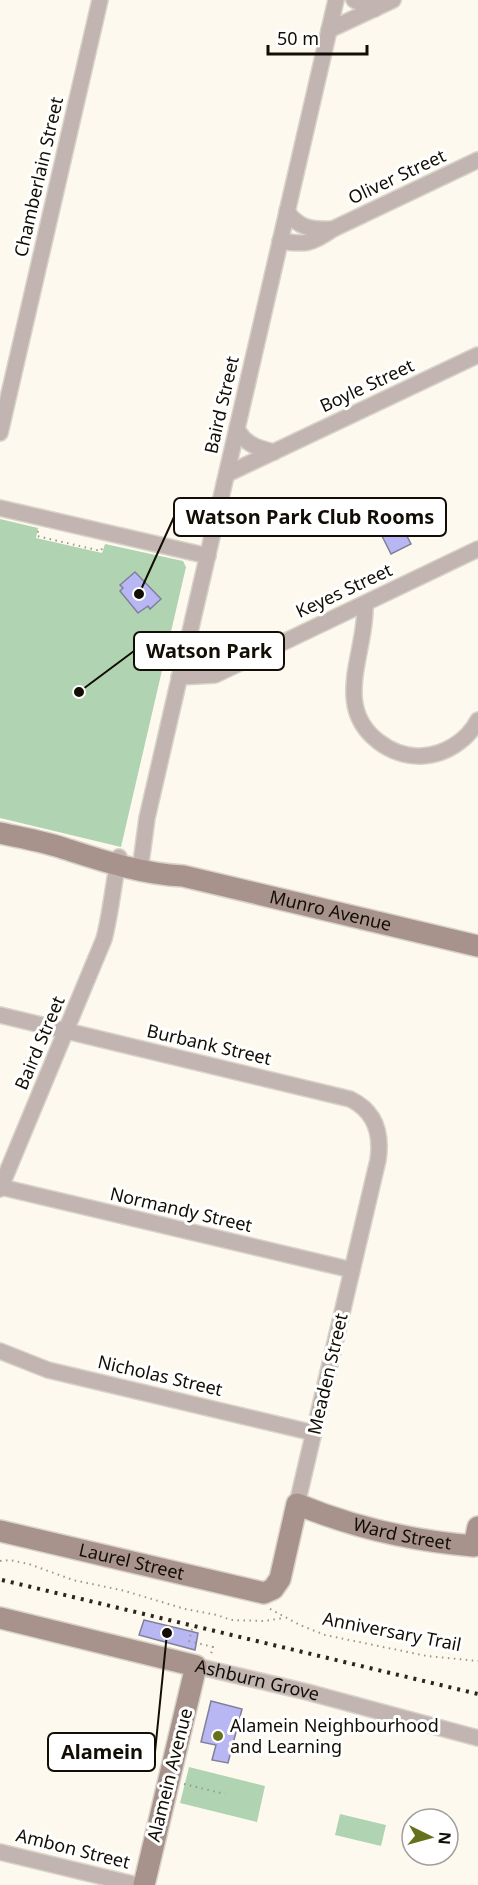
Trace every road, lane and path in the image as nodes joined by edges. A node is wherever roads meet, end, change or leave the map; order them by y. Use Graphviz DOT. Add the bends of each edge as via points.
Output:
graph roads {
  1 [pos="100,0"];
  2 [pos="336,0"];
  3 [pos="354,0"];
  4 [pos="393,0"];
  5 [pos="375,9"];
  6 [pos="329,30"];
  7 [pos="478,160"];
  8 [pos="287,212"];
  9 [pos="333,229"];
  10 [pos="280,241"];
  11 [pos="478,355"];
  12 [pos="237,429"];
  13 [pos="0,433"];
  14 [pos="274,452"];
  15 [pos="227,474"];
  16 [pos="0,508"];
  17 [pos="478,549"];
  18 [pos="208,556"];
  19 [pos="365,604"];
  20 [pos="183,661"];
  21 [pos="227,668"];
  22 [pos="179,677"];
  23 [pos="478,720"];
  24 [pos="0,833"];
  25 [pos="129,863"];
  26 [pos="478,946"];
  27 [pos="0,1015"];
  28 [pos="66,1031"];
  29 [pos="380,1147"];
  30 [pos="0,1188"];
  31 [pos="352,1270"];
  32 [pos="0,1351"];
  33 [pos="314,1433"];
  34 [pos="296,1510"];
  35 [pos="0,1531"];
  36 [pos="477,1540"];
  37 [pos="0,1561"];
  38 [pos="267,1601"];
  39 [pos="285,1617"];
  40 [pos="0,1618"];
  41 [pos="192,1629"];
  42 [pos="204,1660"];
  43 [pos="478,1661"];
  44 [pos="478,1738"];
  45 [pos="182,1784"];
  46 [pos="225,1794"];
  47 [pos="0,1852"];
  48 [pos="137,1885"];
  49 [pos="144,1885"];
  1 -- 13 [label="street, Chamberlain Street"];
  2 -- 6 [label="street, Baird Street"];
  3 -- 5 [label="street"];
  4 -- 5 [label="street"];
  5 -- 6 [label="street"];
  6 -- 8 [label="street, Baird Street"];
  7 -- 9 [label="street, Oliver Street"];
  8 -- 9 [label="street" via="302,226"];
  8 -- 10 [label="street, Baird Street"];
  9 -- 10 [label="street, Oliver Street" via="311,243"];
  10 -- 12 [label="street, Baird Street"];
  11 -- 14 [label="street, Boyle Street"];
  12 -- 14 [label="street" via="249,443"];
  12 -- 15 [label="street, Baird Street"];
  14 -- 15 [label="street, Boyle Street"];
  15 -- 18 [label="street, Baird Street"];
  16 -- 18 [label="street"];
  17 -- 19 [label="street, Keyes Street"];
  18 -- 20 [label="street, Baird Street"];
  19 -- 21 [label="street, Keyes Street"];
  19 -- 23 [label="street" via="353,699 360,719 373,737 407,755 425,756 452,746"];
  20 -- 21 [label="street, Keyes Street" via="206,669"];
  20 -- 22 [label="street, Baird Street"];
  21 -- 22 [label="street, Keyes Street" via="206,677"];
  22 -- 25 [label="street, Baird Street" via="147,818"];
  24 -- 25 [label="street, Munro Avenue" via="68,849 92,859"];
  25 -- 26 [label="street, Munro Avenue" via="161,875 183,876"];
  25 -- 28 [label="street, Baird Street" via="100,951"];
  27 -- 28 [label="street, Burbank Street"];
  28 -- 29 [label="street, Burbank Street" via="350,1099 373,1118"];
  28 -- 30 [label="street, Baird Street"];
  29 -- 31 [label="street, Meaden Street"];
  30 -- 31 [label="street, Normandy Street"];
  31 -- 33 [label="street, Meaden Street"];
  32 -- 33 [label="street, Nicholas Street" via="48,1370"];
  33 -- 34 [label="street, Meaden Street"];
  34 -- 36 [label="street, Ward Street" via="429,1541"];
  34 -- 38 [label="street, Meaden Street" via="280,1579"];
  35 -- 38 [label="street, Laurel Street"];
  37 -- 39 [label="path" via="22,1562 74,1580 231,1620"];
  38 -- 39 [label="path, Anniversary Trail"];
  39 -- 43 [label="path, Anniversary Trail" via="314,1632 342,1639 427,1656"];
  40 -- 42 [label="street, Ashburn Grove"];
  41 -- 42 [label="path" via="189,1641 213,1647"];
  42 -- 44 [label="street, Ashburn Grove"];
  42 -- 49 [label="street, Alamein Avenue"];
  45 -- 46 [label="path"];
  47 -- 48 [label="street, Ambon Street"];
}
